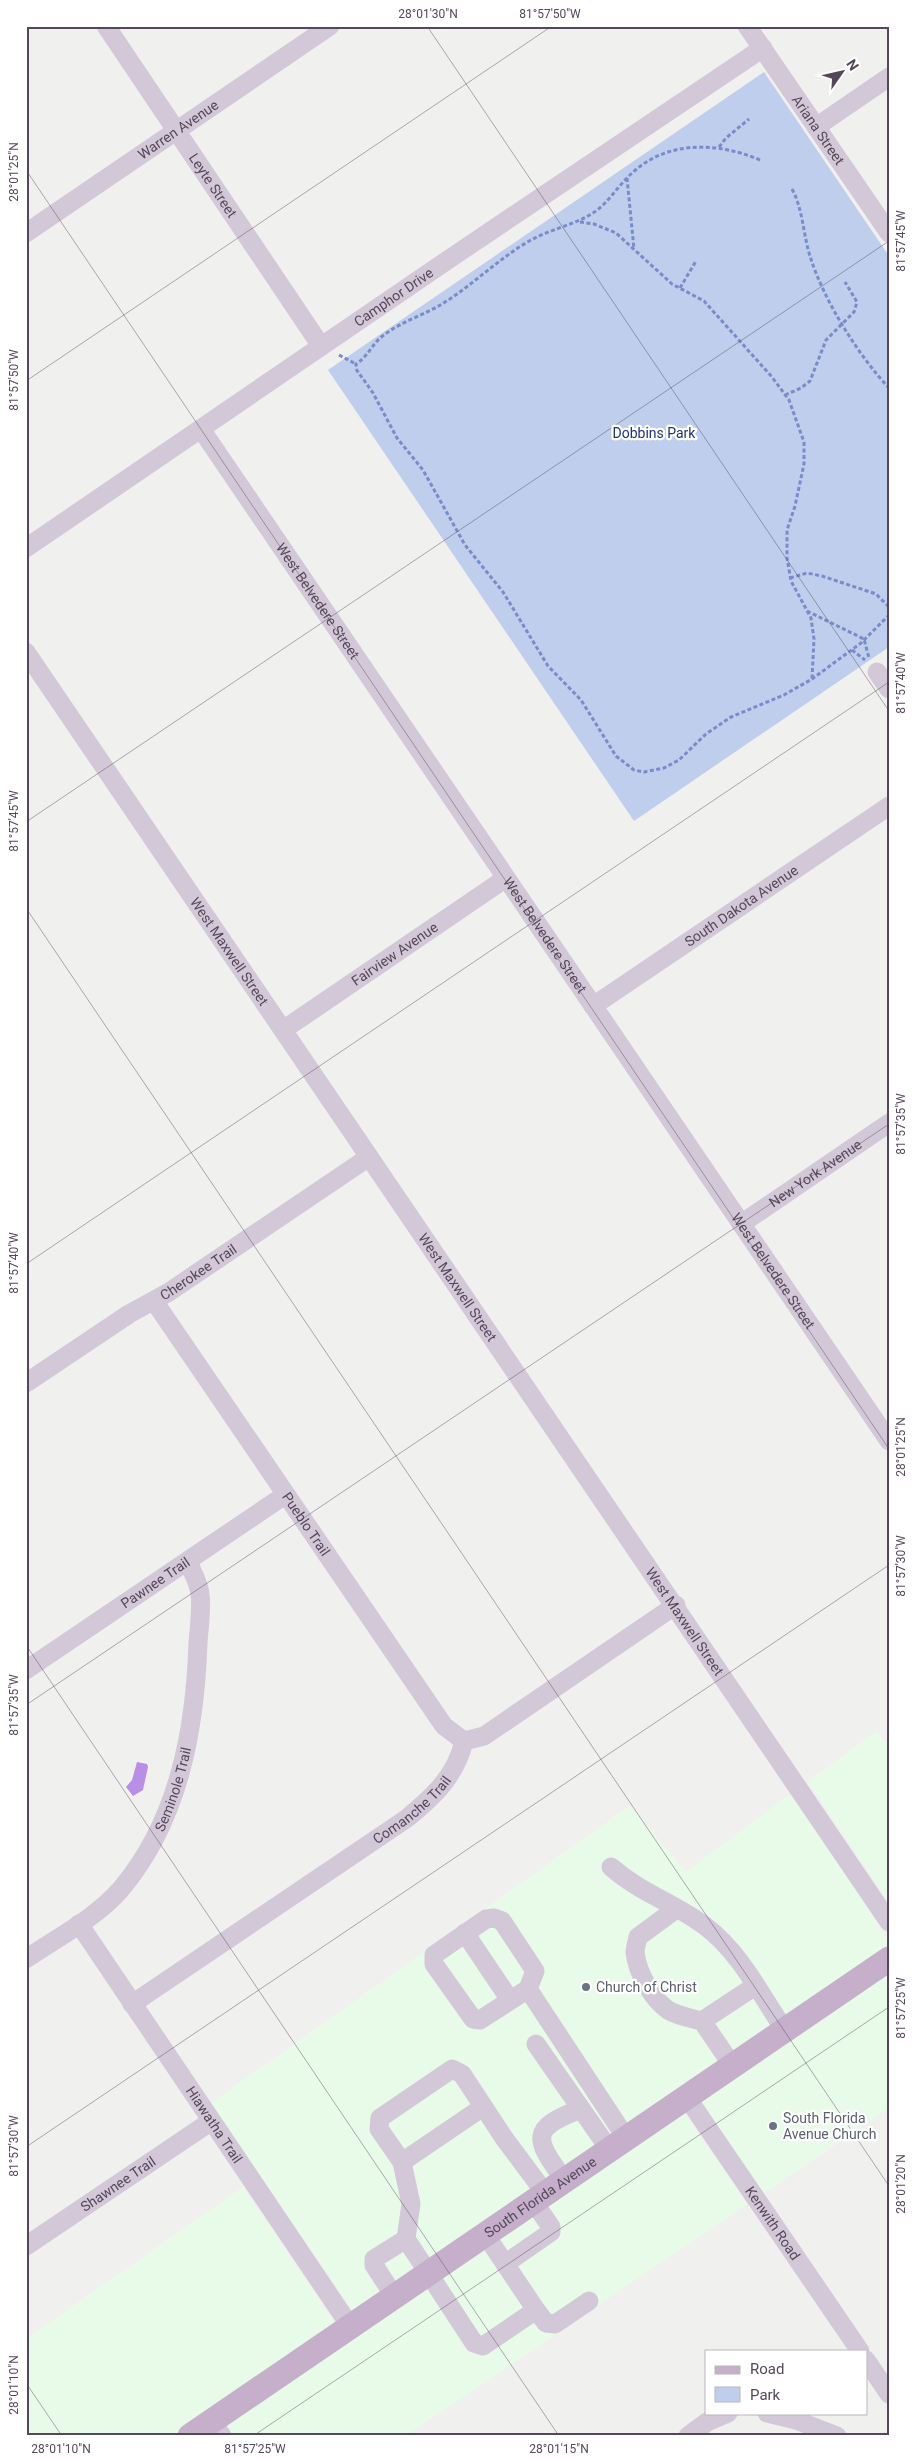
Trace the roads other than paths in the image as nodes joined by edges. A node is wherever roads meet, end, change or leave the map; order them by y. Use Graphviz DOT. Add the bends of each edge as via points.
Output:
graph roads {
  1 [pos="106,26"];
  2 [pos="330,26"];
  3 [pos="747,26"];
  4 [pos="762,48"];
  5 [pos="889,77"];
  6 [pos="816,127"];
  7 [pos="176,131"];
  8 [pos="889,233"];
  9 [pos="26,234"];
  10 [pos="321,346"];
  11 [pos="201,429"];
  12 [pos="26,548"];
  13 [pos="26,652"];
  14 [pos="877,672"];
  15 [pos="889,689"];
  16 [pos="889,806"];
  17 [pos="506,878"];
  18 [pos="593,1006"];
  19 [pos="283,1030"];
  20 [pos="889,1123"];
  21 [pos="369,1157"];
  22 [pos="741,1224"];
  23 [pos="154,1301"];
  24 [pos="26,1383"];
  25 [pos="886,1429"];
  26 [pos="285,1495"];
  27 [pos="188,1562"];
  28 [pos="676,1605"];
  29 [pos="26,1670"];
  30 [pos="464,1741"];
  31 [pos="611,1867"];
  32 [pos="676,1909"];
  33 [pos="889,1922"];
  34 [pos="79,1924"];
  35 [pos="465,1933"];
  36 [pos="26,1958"];
  37 [pos="889,1959"];
  38 [pos="755,1986"];
  39 [pos="528,1989"];
  40 [pos="510,2000"];
  41 [pos="132,2004"];
  42 [pos="702,2021"];
  43 [pos="784,2029"];
  44 [pos="536,2044"];
  45 [pos="732,2065"];
  46 [pos="686,2096"];
  47 [pos="483,2107"];
  48 [pos="581,2109"];
  49 [pos="210,2122"];
  50 [pos="617,2144"];
  51 [pos="402,2162"];
  52 [pos="548,2191"];
  53 [pos="485,2234"];
  54 [pos="406,2238"];
  55 [pos="26,2246"];
  56 [pos="505,2264"];
  57 [pos="429,2272"];
  58 [pos="394,2296"];
  59 [pos="589,2301"];
  60 [pos="536,2310"];
  61 [pos="350,2326"];
  62 [pos="859,2350"];
  63 [pos="868,2363"];
  64 [pos="889,2394"];
  65 [pos="726,2414"];
  66 [pos="771,2414"];
  67 [pos="217,2428"];
  68 [pos="190,2436"];
  69 [pos="688,2436"];
  70 [pos="836,2436"];
  1 -- 7 [label="street, Leyte Street"];
  2 -- 7 [label="street, Warren Avenue"];
  3 -- 4 [label="street, Ariana Street"];
  4 -- 6 [label="street, Ariana Street"];
  4 -- 10 [label="street, Camphor Drive"];
  5 -- 6 [label="street"];
  6 -- 8 [label="street, Ariana Street"];
  7 -- 9 [label="street, Warren Avenue"];
  7 -- 10 [label="street, Leyte Street"];
  10 -- 11 [label="street, Camphor Drive"];
  11 -- 12 [label="street, Camphor Drive"];
  11 -- 17 [label="street, West Belvedere Street"];
  13 -- 19 [label="street, West Maxwell Street"];
  14 -- 15 [label="street"];
  16 -- 18 [label="street, South Dakota Avenue"];
  17 -- 18 [label="street, West Belvedere Street"];
  17 -- 19 [label="street, Fairview Avenue"];
  18 -- 22 [label="street, West Belvedere Street"];
  19 -- 21 [label="street, West Maxwell Street"];
  20 -- 22 [label="street, New York Avenue"];
  21 -- 23 [label="street, Cherokee Trail"];
  21 -- 28 [label="street, West Maxwell Street"];
  22 -- 25 [label="street, West Belvedere Street"];
  23 -- 24 [label="street, Cherokee Trail" via="129,1314"];
  23 -- 26 [label="street, Pueblo Trail"];
  26 -- 27 [label="street, Pawnee Trail"];
  26 -- 30 [label="street, Pueblo Trail" via="444,1726"];
  27 -- 29 [label="street, Pawnee Trail"];
  27 -- 34 [label="street, Seminole Trail" via="200,1592 200,1611 186,1760 170,1805 138,1867 120,1890"];
  28 -- 30 [label="street" via="484,1736"];
  28 -- 33 [label="street, West Maxwell Street"];
  30 -- 41 [label="street, Comanche Trail" via="461,1756 446,1783 406,1819"];
  31 -- 32 [label="street" via="630,1884"];
  32 -- 38 [label="street" via="706,1926 731,1952"];
  32 -- 42 [label="street" via="638,1937 635,1952 642,1974 656,1998 681,2016"];
  34 -- 36 [label="street, Seminole Trail"];
  34 -- 41 [label="street, Hiawatha Trail"];
  35 -- 39 [label="street" via="486,1919 502,1921 535,1971"];
  35 -- 40 [label="street"];
  35 -- 40 [label="street" via="434,1954 434,1964 472,2019 480,2020"];
  37 -- 43 [label="main road, South Florida Avenue"];
  38 -- 42 [label="street"];
  38 -- 43 [label="street"];
  39 -- 40 [label="street"];
  39 -- 50 [label="street"];
  41 -- 49 [label="street, Hiawatha Trail"];
  42 -- 45 [label="street"];
  43 -- 45 [label="main road, South Florida Avenue"];
  44 -- 48 [label="street"];
  45 -- 46 [label="main road, South Florida Avenue"];
  46 -- 50 [label="main road, South Florida Avenue"];
  46 -- 62 [label="street, Kenwith Road"];
  47 -- 51 [label="street"];
  47 -- 51 [label="street" via="462,2074 452,2069 380,2118 379,2129"];
  47 -- 52 [label="street"];
  48 -- 50 [label="street"];
  48 -- 52 [label="street" via="554,2121 544,2130 541,2140"];
  49 -- 55 [label="street, Shawnee Trail"];
  49 -- 61 [label="street, Hiawatha Trail"];
  50 -- 52 [label="main road, South Florida Avenue"];
  51 -- 54 [label="street" via="411,2204"];
  52 -- 53 [label="main road, South Florida Avenue"];
  52 -- 56 [label="street" via="551,2232"];
  53 -- 56 [label="street"];
  53 -- 57 [label="main road, South Florida Avenue"];
  54 -- 57 [label="street"];
  54 -- 58 [label="street" via="374,2259 374,2266"];
  56 -- 60 [label="street"];
  57 -- 58 [label="main road, South Florida Avenue"];
  57 -- 60 [label="street" via="474,2343 483,2346"];
  58 -- 61 [label="main road, South Florida Avenue"];
  59 -- 60 [label="street" via="555,2324 546,2324"];
  61 -- 67 [label="main road, South Florida Avenue"];
  63 -- 64 [label="street"];
  65 -- 69 [label="street" via="707,2422"];
  66 -- 70 [label="street"];
  67 -- 68 [label="main road, South Florida Avenue"];
}
